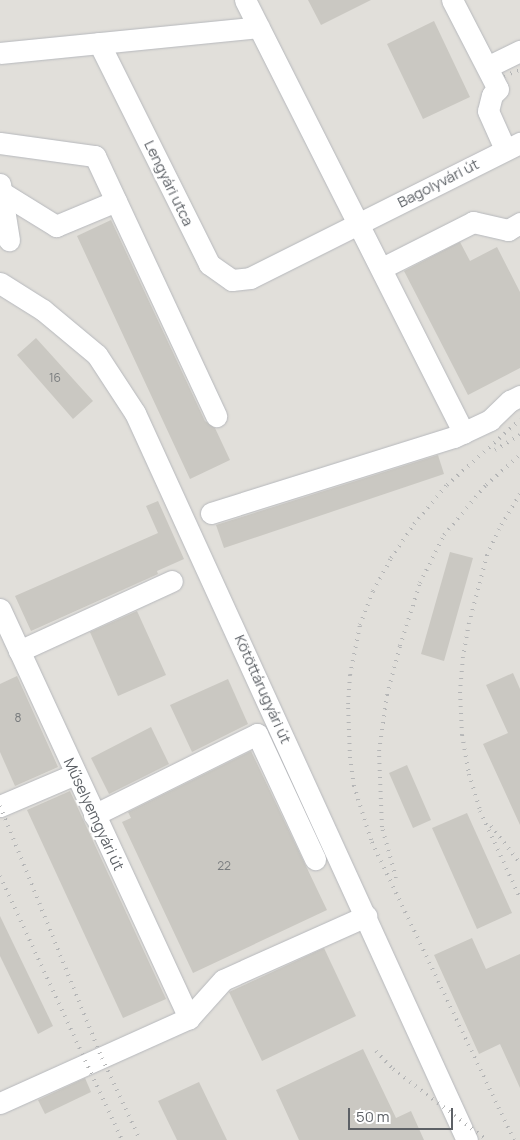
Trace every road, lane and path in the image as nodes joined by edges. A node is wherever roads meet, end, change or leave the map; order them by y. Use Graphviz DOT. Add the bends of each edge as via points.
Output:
graph roads {
  1 [pos="245,0"];
  2 [pos="452,0"];
  3 [pos="259,28"];
  4 [pos="99,43"];
  5 [pos="520,51"];
  6 [pos="0,53"];
  7 [pos="486,67"];
  8 [pos="0,143"];
  9 [pos="512,146"];
  10 [pos="1,188"];
  11 [pos="116,202"];
  12 [pos="357,223"];
  13 [pos="520,223"];
  14 [pos="9,240"];
  15 [pos="382,268"];
  16 [pos="0,283"];
  17 [pos="520,396"];
  18 [pos="216,416"];
  19 [pos="464,433"];
  20 [pos="211,513"];
  21 [pos="172,580"];
  22 [pos="0,609"];
  23 [pos="19,651"];
  24 [pos="75,774"];
  25 [pos="0,806"];
  26 [pos="94,815"];
  27 [pos="315,859"];
  28 [pos="366,916"];
  29 [pos="189,1018"];
  30 [pos="0,1103"];
  31 [pos="467,1140"];
  1 -- 3 [label="street"];
  2 -- 7 [label="street"];
  3 -- 4 [label="street"];
  3 -- 12 [label="street"];
  4 -- 6 [label="street"];
  4 -- 12 [label="street, Lengyári utca" via="209,264 232,280 250,278"];
  5 -- 7 [label="street"];
  7 -- 9 [label="street" via="498,88 492,95 488,111"];
  8 -- 11 [label="street" via="95,156"];
  9 -- 12 [label="street, Bagolyvári út"];
  10 -- 11 [label="street" via="56,226"];
  10 -- 14 [label="street"];
  11 -- 18 [label="street"];
  12 -- 15 [label="street"];
  13 -- 15 [label="street" via="508,230 473,222"];
  15 -- 19 [label="street"];
  16 -- 28 [label="street, Kötöttárugyári út" via="43,310 96,355 136,413"];
  17 -- 19 [label="street" via="490,420"];
  19 -- 20 [label="street"];
  21 -- 23 [label="street"];
  22 -- 23 [label="street, Műselyemgyári út"];
  23 -- 24 [label="street, Műselyemgyári út"];
  24 -- 25 [label="street"];
  24 -- 26 [label="street, Műselyemgyári út"];
  26 -- 27 [label="street" via="257,734"];
  26 -- 29 [label="street, Műselyemgyári út"];
  28 -- 29 [label="street" via="223,980"];
  28 -- 31 [label="street, Kötöttárugyári út"];
  29 -- 30 [label="street"];
}
